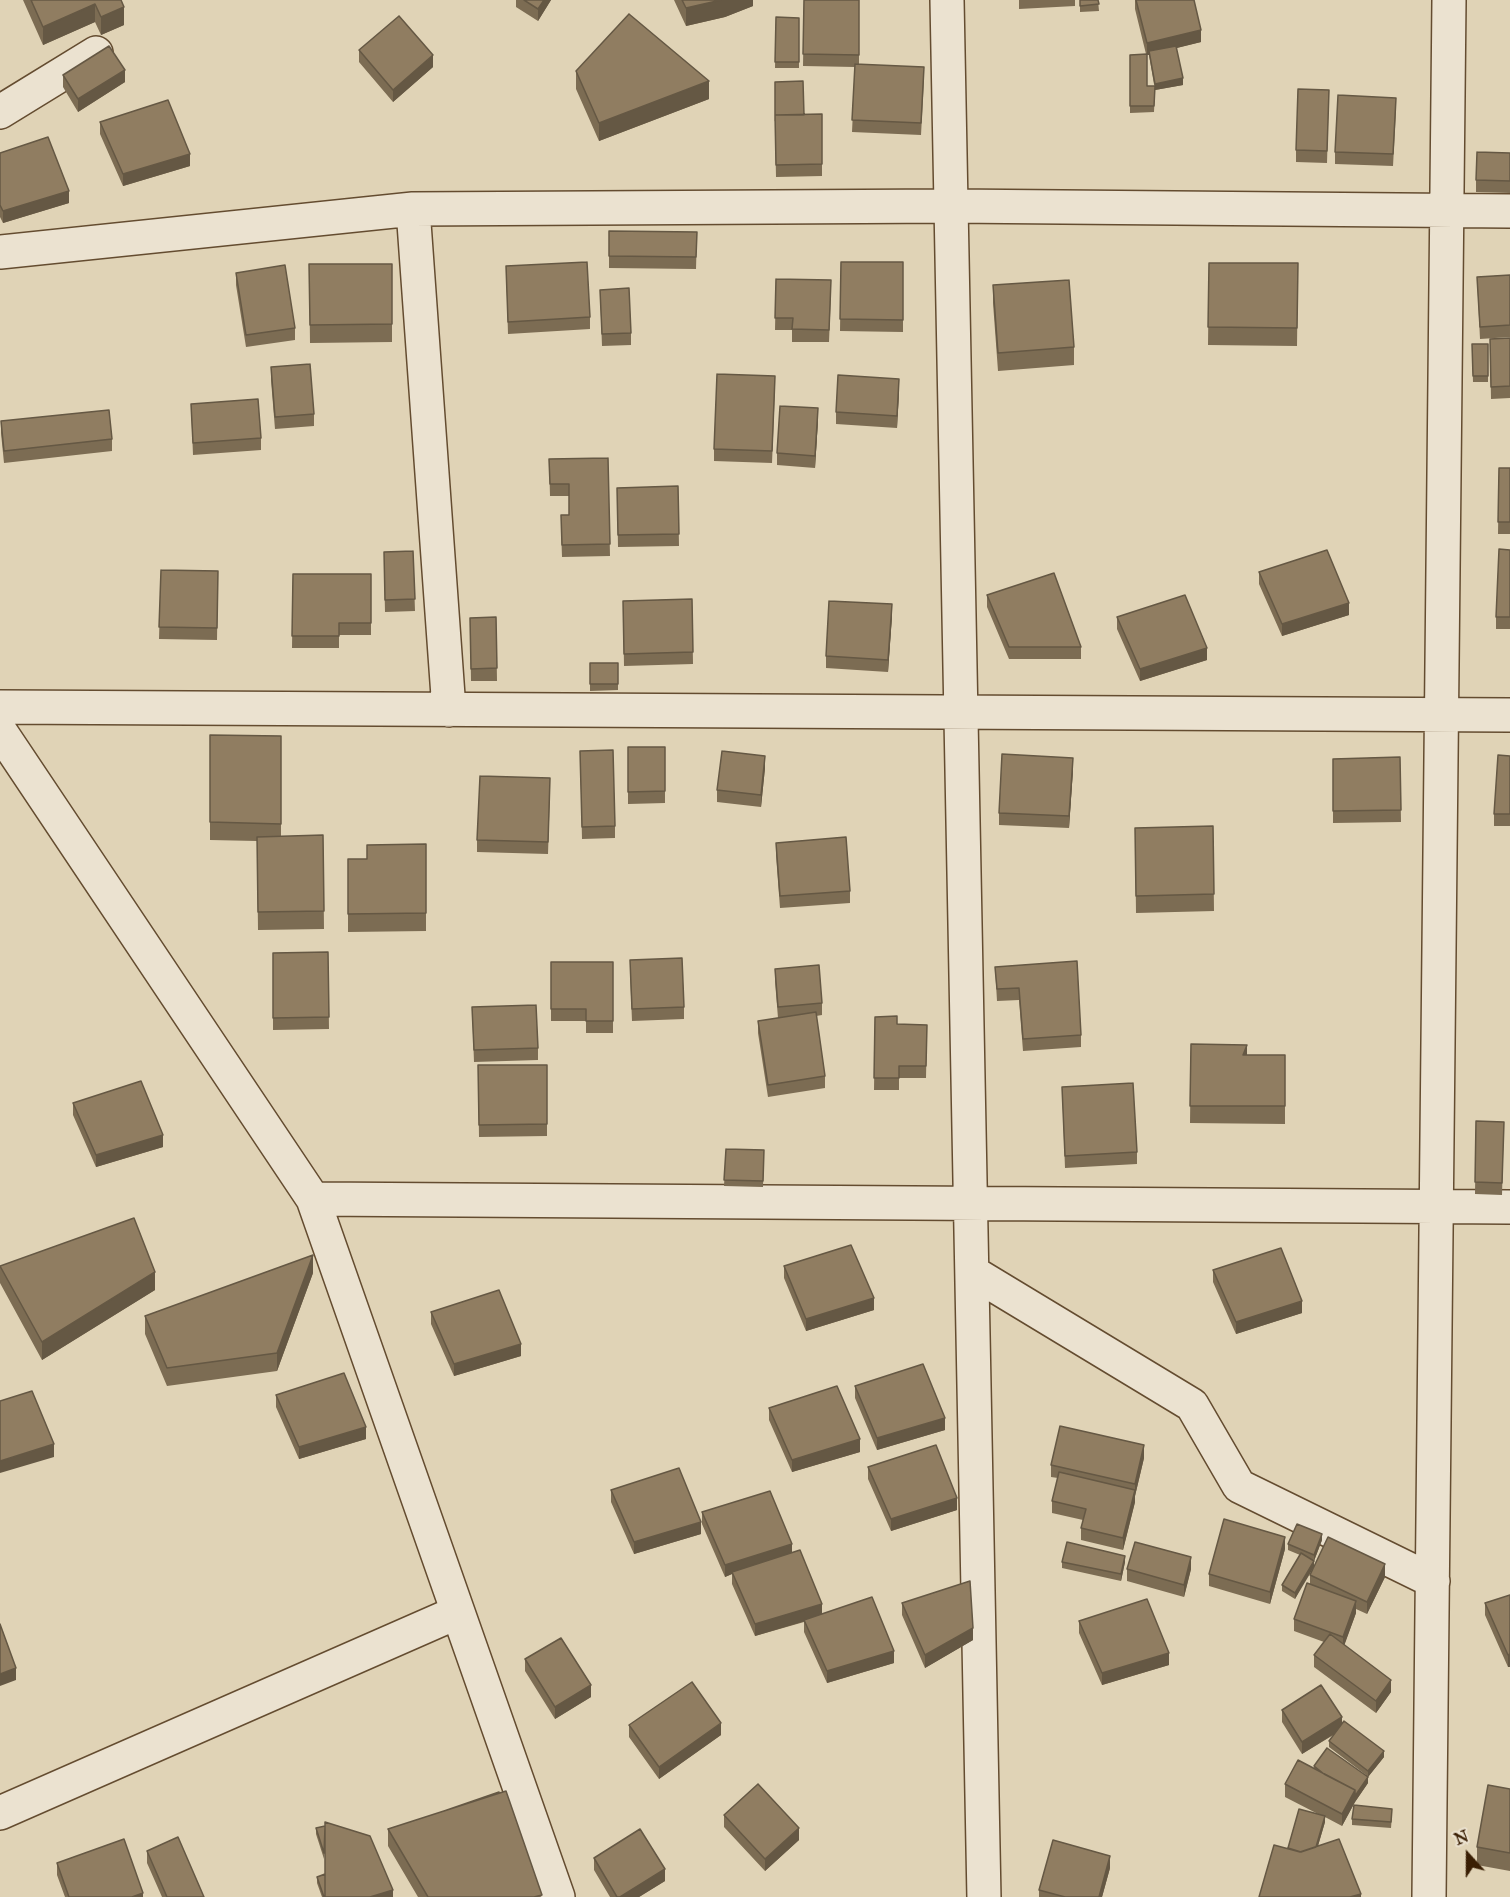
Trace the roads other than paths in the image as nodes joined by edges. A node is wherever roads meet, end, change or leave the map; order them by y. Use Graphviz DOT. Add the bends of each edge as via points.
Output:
graph roads {
  1 [pos="947,0"];
  2 [pos="1449,0"];
  3 [pos="96,53"];
  4 [pos="0,112"];
  5 [pos="951,206"];
  6 [pos="413,210"];
  7 [pos="1447,210"];
  8 [pos="1510,211"];
  9 [pos="0,252"];
  10 [pos="0,707"];
  11 [pos="449,710"];
  12 [pos="960,712"];
  13 [pos="1510,715"];
  14 [pos="1442,716"];
  15 [pos="0,731"];
  16 [pos="313,1199"];
  17 [pos="970,1204"];
  18 [pos="1436,1206"];
  19 [pos="1510,1207"];
  20 [pos="972,1272"];
  21 [pos="1433,1581"];
  22 [pos="458,1612"];
  23 [pos="0,1813"];
  24 [pos="558,1897"];
  25 [pos="984,1897"];
  26 [pos="1429,1897"];
  1 -- 5 [label="street"];
  2 -- 7 [label="street"];
  3 -- 4 [label="street"];
  5 -- 6 [label="street"];
  5 -- 7 [label="street"];
  5 -- 12 [label="street"];
  6 -- 9 [label="street"];
  6 -- 11 [label="street"];
  7 -- 8 [label="street"];
  7 -- 14 [label="street"];
  10 -- 11 [label="street"];
  11 -- 12 [label="street"];
  12 -- 14 [label="street"];
  12 -- 17 [label="street"];
  13 -- 14 [label="street"];
  14 -- 18 [label="street"];
  15 -- 16 [label="street"];
  16 -- 17 [label="street"];
  16 -- 22 [label="street"];
  17 -- 18 [label="street"];
  17 -- 20 [label="street"];
  18 -- 19 [label="street"];
  18 -- 21 [label="street"];
  20 -- 21 [label="street" via="1192,1405 1239,1486"];
  20 -- 25 [label="street"];
  21 -- 26 [label="street"];
  22 -- 23 [label="street"];
  22 -- 24 [label="street"];
}
